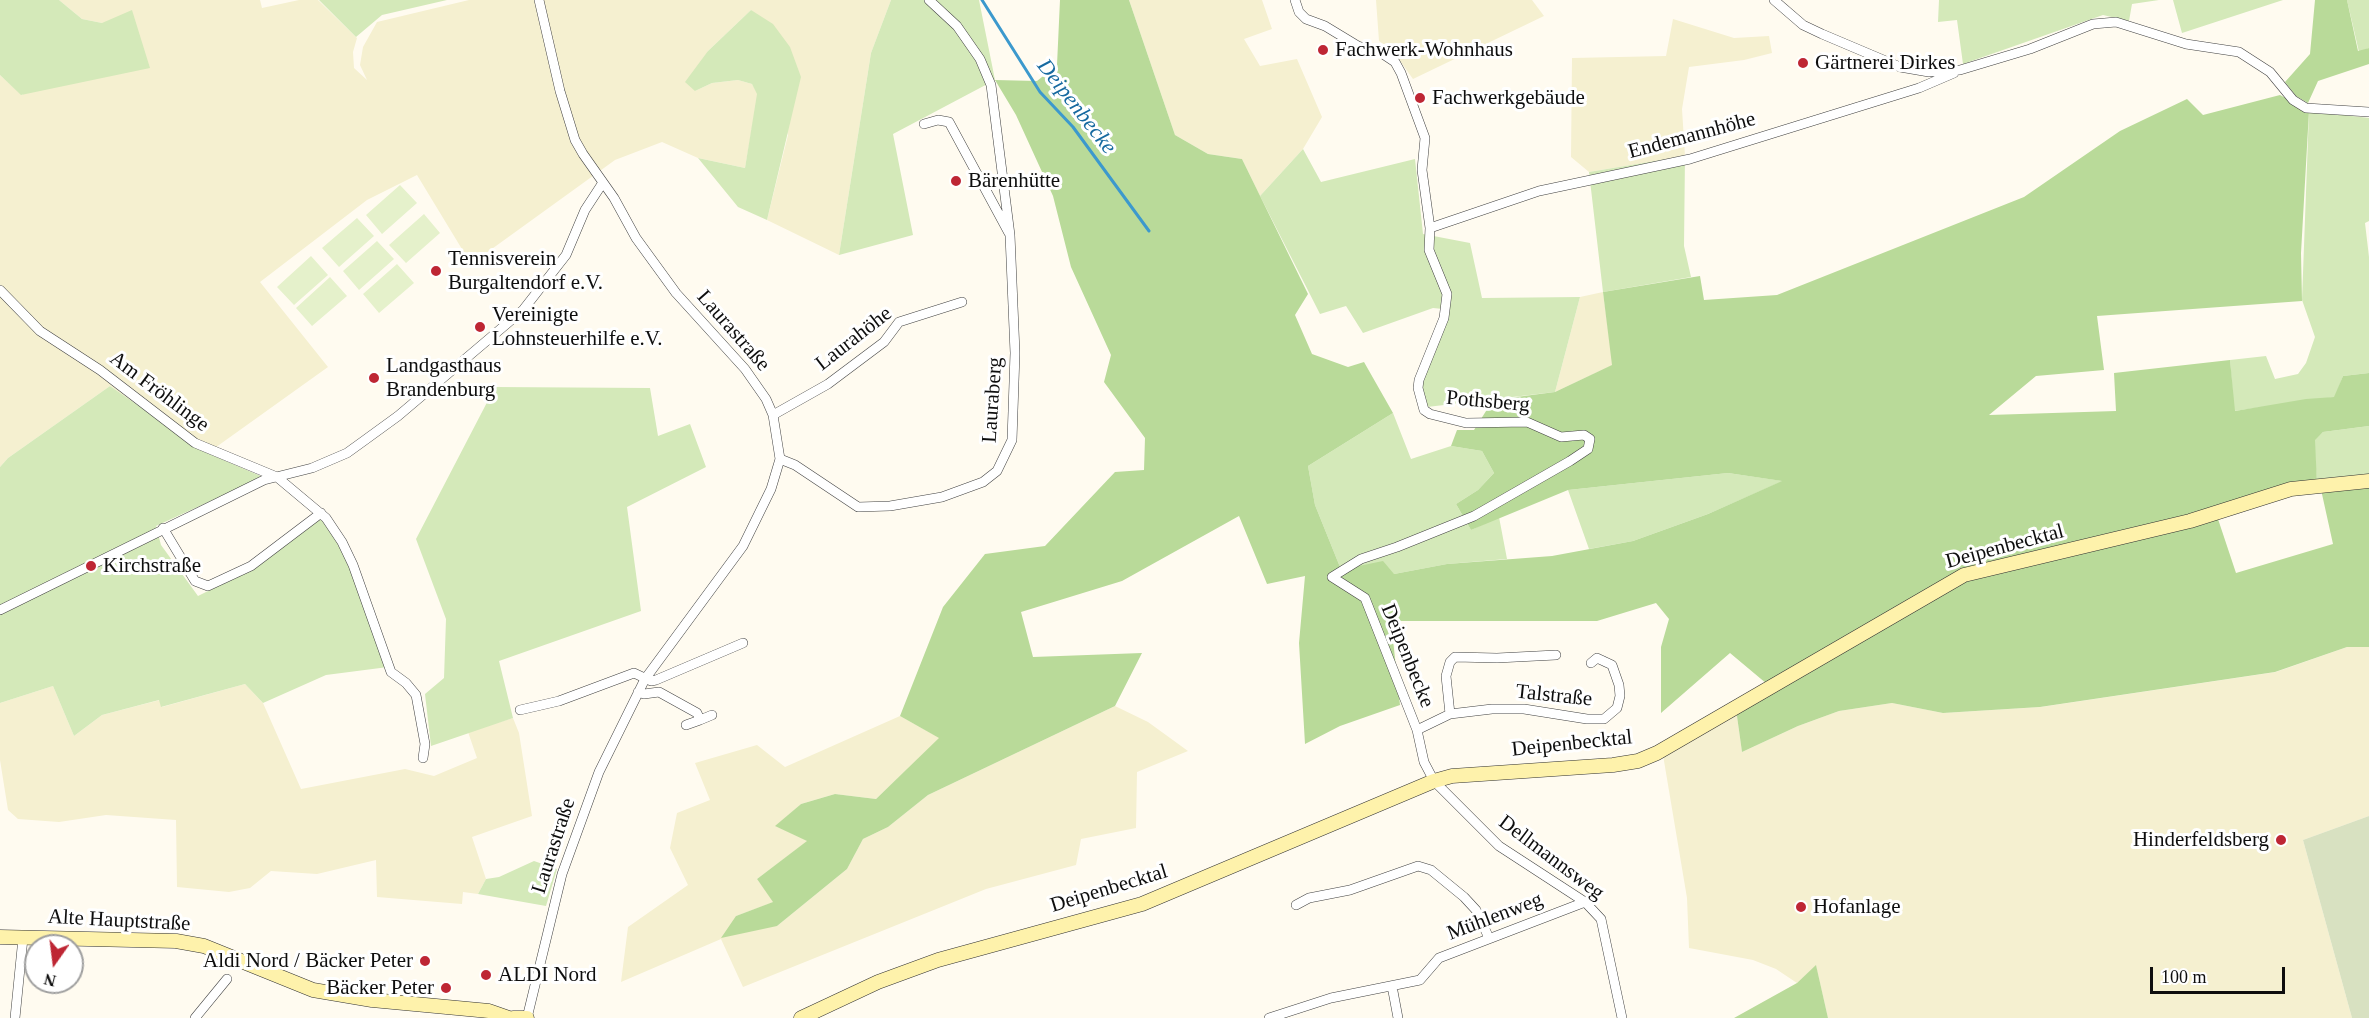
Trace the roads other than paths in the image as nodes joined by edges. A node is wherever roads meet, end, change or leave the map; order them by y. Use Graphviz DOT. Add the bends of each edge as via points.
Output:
graph roads {
  1 [pos="539,0"];
  2 [pos="929,0"];
  3 [pos="1295,0"];
  4 [pos="1774,0"];
  5 [pos="1960,70"];
  6 [pos="2369,112"];
  7 [pos="924,124"];
  8 [pos="602,184"];
  9 [pos="1430,228"];
  10 [pos="1010,235"];
  11 [pos="0,290"];
  12 [pos="962,302"];
  13 [pos="773,415"];
  14 [pos="780,459"];
  15 [pos="277,477"];
  16 [pos="2369,481"];
  17 [pos="321,513"];
  18 [pos="163,528"];
  19 [pos="1332,577"];
  20 [pos="0,610"];
  21 [pos="743,643"];
  22 [pos="1556,655"];
  23 [pos="1591,663"];
  24 [pos="645,679"];
  25 [pos="638,692"];
  26 [pos="520,710"];
  27 [pos="1450,714"];
  28 [pos="712,715"];
  29 [pos="700,720"];
  30 [pos="686,725"];
  31 [pos="1417,730"];
  32 [pos="423,758"];
  33 [pos="1434,781"];
  34 [pos="1585,902"];
  35 [pos="1296,905"];
  36 [pos="0,937"];
  37 [pos="23,938"];
  38 [pos="1490,938"];
  39 [pos="227,979"];
  40 [pos="1392,986"];
  41 [pos="482,1014"];
  42 [pos="15,1018"];
  43 [pos="195,1018"];
  44 [pos="511,1018"];
  45 [pos="527,1018"];
  46 [pos="801,1018"];
  47 [pos="1269,1018"];
  48 [pos="1398,1018"];
  49 [pos="1622,1018"];
  1 -- 8 [label="street, Laurastraße" via="575,140"];
  2 -- 10 [label="street, Lauraberg" via="957,26 988,73"];
  3 -- 9 [label="street, Pothsberg" via="1306,20 1383,54 1399,67 1425,138 1422,170"];
  4 -- 5 [label="street" via="1803,25 1900,66 1929,72"];
  5 -- 6 [label="street" via="2030,49 2093,24 2116,22 2186,44 2239,52 2270,72 2306,108"];
  5 -- 9 [label="street, Endemannhöhe" via="1919,88 1709,153 1539,191"];
  7 -- 10 [label="street, Lauraberg" via="950,122"];
  8 -- 13 [label="street, Laurastraße" via="676,293 745,369"];
  8 -- 15 [label="street" via="585,210 566,255 505,328 347,453"];
  9 -- 19 [label="street, Pothsberg" via="1429,250 1444,282 1447,302 1419,380 1424,410 1466,423 1532,423 1561,437 1584,435 1590,439 1590,446 1474,516 1361,559"];
  10 -- 14 [label="street, Lauraberg" via="1014,423 1012,440 998,471 983,483 942,497 858,507"];
  11 -- 15 [label="street, Am Fröhlinge" via="40,331 100,370 195,443"];
  12 -- 13 [label="street, Laurahöhe" via="898,322 884,342 828,384"];
  13 -- 14 [label="street, Laurastraße"];
  14 -- 24 [label="street, Laurastraße" via="771,489 743,546"];
  15 -- 17 [label="street, Am Fröhlinge"];
  15 -- 18 [label="street"];
  16 -- 33 [label="main road, Deipenbecktal" via="2291,489 2190,521 1964,575 1638,761 1452,776"];
  17 -- 18 [label="street" via="251,566 208,586 195,581"];
  17 -- 32 [label="street, Am Fröhlinge" via="353,566 391,672 416,695 425,744"];
  18 -- 20 [label="street"];
  19 -- 31 [label="street, Deipenbecke" via="1365,598"];
  21 -- 24 [label="street" via="656,680"];
  22 -- 27 [label="street, Talstraße" via="1455,657 1446,676"];
  23 -- 27 [label="street, Talstraße" via="1597,658 1612,665 1619,684 1617,708 1604,718 1524,709"];
  24 -- 25 [label="street, Laurastraße"];
  24 -- 26 [label="street" via="634,673 559,701"];
  25 -- 29 [label="street" via="659,692 698,713"];
  25 -- 45 [label="street, Laurastraße" via="590,794 562,874"];
  27 -- 31 [label="street, Talstraße"];
  28 -- 29 [label="street"];
  29 -- 30 [label="street"];
  31 -- 33 [label="street" via="1424,762"];
  33 -- 34 [label="street, Dellmannsweg" via="1500,846"];
  33 -- 46 [label="main road, Deipenbecktal" via="1142,904 938,960 878,982"];
  34 -- 38 [label="street, Mühlenweg"];
  34 -- 49 [label="street, Dellmannsweg" via="1595,910 1604,927"];
  35 -- 38 [label="street" via="1418,866 1431,870 1464,897 1476,910"];
  36 -- 37 [label="main road, Alte Hauptstraße"];
  37 -- 41 [label="main road, Alte Hauptstraße" via="176,941 204,946 313,990"];
  37 -- 42 [label="street"];
  38 -- 40 [label="street, Mühlenweg" via="1439,958 1420,980"];
  39 -- 43 [label="street"];
  40 -- 47 [label="street, Mühlenweg" via="1331,998"];
  40 -- 48 [label="street"];
  41 -- 44 [label="main road, Alte Hauptstraße" via="489,1011"];
  44 -- 45 [label="main road, Alte Hauptstraße"];
}
